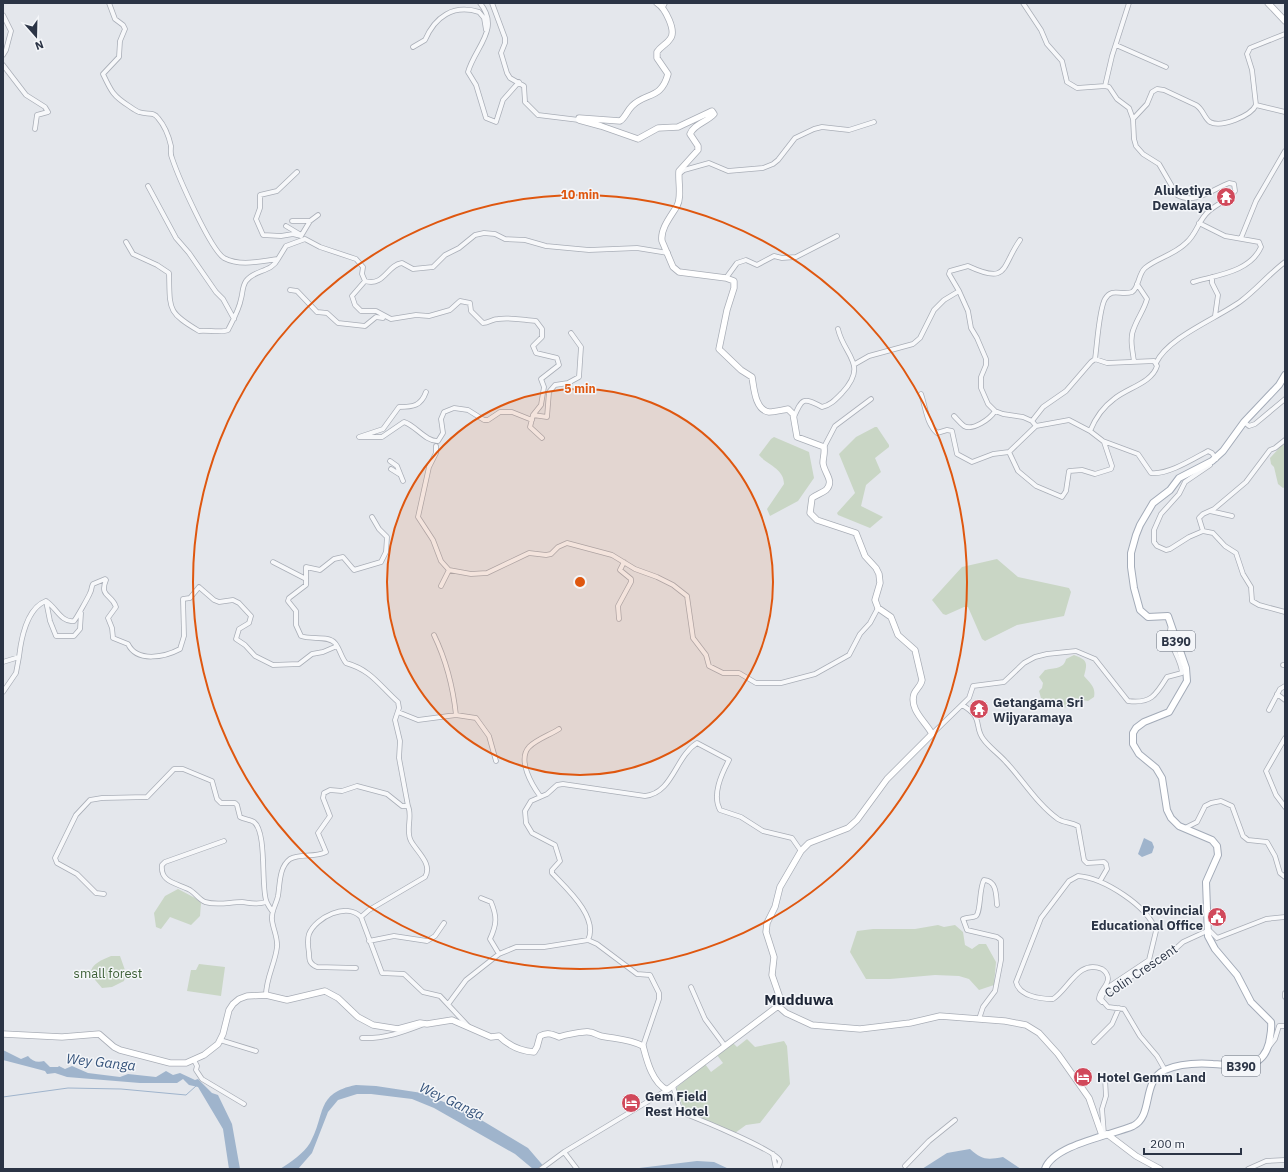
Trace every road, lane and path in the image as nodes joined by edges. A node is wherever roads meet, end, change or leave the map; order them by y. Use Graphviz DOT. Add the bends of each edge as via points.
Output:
graph roads {
  1 [pos="109,3"];
  2 [pos="480,3"];
  3 [pos="492,3"];
  4 [pos="657,3"];
  5 [pos="1023,3"];
  6 [pos="1130,3"];
  7 [pos="1268,3"];
  8 [pos="664,5"];
  9 [pos="3,15"];
  10 [pos="1285,21"];
  11 [pos="487,33"];
  12 [pos="1285,34"];
  13 [pos="1116,45"];
  14 [pos="413,47"];
  15 [pos="3,55"];
  16 [pos="3,65"];
  17 [pos="1166,67"];
  18 [pos="519,82"];
  19 [pos="1105,86"];
  20 [pos="1256,105"];
  21 [pos="1285,112"];
  22 [pos="1133,119"];
  23 [pos="579,120"];
  24 [pos="874,122"];
  25 [pos="35,129"];
  26 [pos="1285,151"];
  27 [pos="297,172"];
  28 [pos="678,174"];
  29 [pos="148,186"];
  30 [pos="318,215"];
  31 [pos="292,221"];
  32 [pos="310,221"];
  33 [pos="1199,223"];
  34 [pos="286,226"];
  35 [pos="301,235"];
  36 [pos="837,236"];
  37 [pos="1242,238"];
  38 [pos="305,239"];
  39 [pos="1020,240"];
  40 [pos="126,242"];
  41 [pos="668,253"];
  42 [pos="278,259"];
  43 [pos="1285,262"];
  44 [pos="1212,277"];
  45 [pos="726,278"];
  46 [pos="365,281"];
  47 [pos="1193,282"];
  48 [pos="1137,284"];
  49 [pos="290,290"];
  50 [pos="960,291"];
  51 [pos="1215,316"];
  52 [pos="387,318"];
  53 [pos="234,320"];
  54 [pos="838,329"];
  55 [pos="571,333"];
  56 [pos="1096,359"];
  57 [pos="1134,362"];
  58 [pos="1156,363"];
  59 [pos="855,364"];
  60 [pos="1285,375"];
  61 [pos="426,392"];
  62 [pos="921,394"];
  63 [pos="871,399"];
  64 [pos="1285,399"];
  65 [pos="995,411"];
  66 [pos="954,416"];
  67 [pos="532,417"];
  68 [pos="793,417"];
  69 [pos="1032,421"];
  70 [pos="1244,422"];
  71 [pos="1036,426"];
  72 [pos="1090,431"];
  73 [pos="542,438"];
  74 [pos="1103,441"];
  75 [pos="1284,443"];
  76 [pos="436,446"];
  77 [pos="824,447"];
  78 [pos="1009,452"];
  79 [pos="1216,457"];
  80 [pos="390,461"];
  81 [pos="391,469"];
  82 [pos="399,474"];
  83 [pos="403,481"];
  84 [pos="1210,511"];
  85 [pos="1232,516"];
  86 [pos="372,517"];
  87 [pos="1203,531"];
  88 [pos="273,562"];
  89 [pos="624,562"];
  90 [pos="449,570"];
  91 [pos="306,578"];
  92 [pos="441,586"];
  93 [pos="46,601"];
  94 [pos="878,608"];
  95 [pos="80,609"];
  96 [pos="1285,612"];
  97 [pos="619,619"];
  98 [pos="1172,625"];
  99 [pos="434,635"];
  100 [pos="337,646"];
  101 [pos="19,657"];
  102 [pos="3,662"];
  103 [pos="1285,686"];
  104 [pos="3,692"];
  105 [pos="1277,694"];
  106 [pos="1285,700"];
  107 [pos="962,706"];
  108 [pos="1269,710"];
  109 [pos="398,712"];
  110 [pos="456,715"];
  111 [pos="559,729"];
  112 [pos="932,734"];
  113 [pos="1285,738"];
  114 [pos="496,761"];
  115 [pos="540,796"];
  116 [pos="408,806"];
  117 [pos="1285,807"];
  118 [pos="1186,828"];
  119 [pos="224,841"];
  120 [pos="801,851"];
  121 [pos="1285,878"];
  122 [pos="1100,881"];
  123 [pos="104,894"];
  124 [pos="481,898"];
  125 [pos="266,902"];
  126 [pos="997,905"];
  127 [pos="272,911"];
  128 [pos="361,917"];
  129 [pos="1285,917"];
  130 [pos="444,923"];
  131 [pos="1207,931"];
  132 [pos="588,940"];
  133 [pos="369,941"];
  134 [pos="499,954"];
  135 [pos="356,968"];
  136 [pos="691,987"];
  137 [pos="1285,992"];
  138 [pos="1103,994"];
  139 [pos="266,995"];
  140 [pos="1285,997"];
  141 [pos="1102,1002"];
  142 [pos="449,1003"];
  143 [pos="778,1006"];
  144 [pos="1119,1008"];
  145 [pos="979,1019"];
  146 [pos="427,1024"];
  147 [pos="1285,1026"];
  148 [pos="470,1027"];
  149 [pos="3,1034"];
  150 [pos="362,1038"];
  151 [pos="220,1040"];
  152 [pos="1094,1042"];
  153 [pos="643,1046"];
  154 [pos="725,1046"];
  155 [pos="1268,1048"];
  156 [pos="256,1051"];
  157 [pos="194,1060"];
  158 [pos="1165,1070"];
  159 [pos="1105,1078"];
  160 [pos="672,1086"];
  161 [pos="667,1090"];
  162 [pos="244,1104"];
  163 [pos="955,1120"];
  164 [pos="1104,1134"];
  165 [pos="564,1152"];
  166 [pos="1285,1160"];
  167 [pos="905,1166"];
  168 [pos="543,1168"];
  169 [pos="777,1168"];
  170 [pos="577,1169"];
  171 [pos="1045,1169"];
  172 [pos="1160,1169"];
  173 [pos="1248,1169"];
  1 -- 42 [label="street" via="114,18 125,29 120,41 119,57 103,74 112,95 139,112 153,114 158,118 171,145 171,156 193,207 203,228 224,258 250,264"];
  2 -- 11 [label="street" via="486,11 489,24"];
  3 -- 18 [label="street" via="505,38 501,53 507,72 510,78"];
  4 -- 8 [label="street"];
  5 -- 19 [label="street" via="1047,44 1062,61 1067,82 1077,88"];
  6 -- 13 [label="street"];
  7 -- 10 [label="street"];
  8 -- 23 [label="street" via="672,34 657,52 657,58 668,74 666,83 652,96 632,106 620,121"];
  9 -- 15 [label="street" via="11,31"];
  11 -- 14 [label="street" via="484,18 479,12 455,9 438,20 427,33 425,40"];
  11 -- 18 [label="street" via="468,72 476,85 486,118 496,122 503,100"];
  12 -- 20 [label="street" via="1250,48 1247,54 1252,70"];
  13 -- 17 [label="street"];
  13 -- 19 [label="street"];
  16 -- 25 [label="street" via="26,95 45,107 48,112 37,115"];
  18 -- 23 [label="street" via="524,86 525,102 538,115"];
  19 -- 22 [label="street" via="1129,108"];
  20 -- 21 [label="street"];
  20 -- 22 [label="street" via="1252,111 1238,120 1213,123 1200,107 1157,89 1152,92 1147,104"];
  22 -- 33 [label="street" via="1136,146 1159,164 1177,195 1190,198 1210,193 1229,183 1234,184 1235,191 1232,196 1209,211"];
  23 -- 28 [label="street" via="638,139 658,128 678,127 712,111 712,117 691,131 691,137 698,150"];
  24 -- 28 [label="street" via="849,130 822,127 814,129 795,138 778,160 763,168 728,170 710,163"];
  26 -- 37 [label="street" via="1256,201"];
  27 -- 35 [label="street" via="276,190 260,195 260,208 256,220 263,235"];
  28 -- 41 [label="street" via="679,202 661,237"];
  29 -- 53 [label="street" via="176,238 223,299"];
  30 -- 32 [label="street"];
  31 -- 32 [label="street"];
  32 -- 35 [label="street"];
  33 -- 37 [label="street" via="1225,236"];
  33 -- 48 [label="street" via="1194,236 1186,244 1144,269"];
  34 -- 35 [label="street"];
  35 -- 38 [label="street"];
  36 -- 45 [label="street" via="796,256 774,256 757,265 746,260 737,263"];
  37 -- 44 [label="street" via="1259,242 1259,252 1242,268"];
  38 -- 42 [label="street" via="286,246"];
  38 -- 46 [label="street" via="320,248 356,259 363,267"];
  39 -- 50 [label="street" via="1005,269 999,273 983,273 968,266 950,271 949,276"];
  40 -- 53 [label="street" via="133,254 169,273 172,310 179,319 199,332 225,332"];
  41 -- 45 [label="street" via="673,267 679,272"];
  41 -- 46 [label="street" via="637,248 589,250 546,246 525,240 505,239 484,232 445,255 433,267 413,269 398,263 380,280 370,283"];
  42 -- 53 [label="street" via="274,266 247,280"];
  43 -- 51 [label="street" via="1244,299 1225,313"];
  44 -- 47 [label="street"];
  44 -- 51 [label="street" via="1218,295"];
  45 -- 68 [label="street" via="734,281 734,288 719,349 752,377 757,400 762,409 771,412 788,409"];
  46 -- 52 [label="street" via="352,296 354,305 361,310 376,311"];
  48 -- 56 [label="street" via="1132,292 1112,292 1104,300"];
  48 -- 57 [label="street" via="1147,299 1144,310 1133,328"];
  49 -- 52 [label="street" via="297,290 317,312 327,313 338,323 365,326 376,317"];
  50 -- 59 [label="street" via="944,300 934,310 920,338 913,344 870,356"];
  50 -- 65 [label="street" via="968,310 971,328 986,359 981,377 982,393"];
  51 -- 58 [label="street" via="1160,354"];
  52 -- 67 [label="street" via="429,316 450,310 460,301 470,303 471,311 483,323 507,318 536,321 542,329 542,337 533,346 536,353 557,358 559,365 541,379 544,386 541,405"];
  54 -- 59 [label="street" via="840,340"];
  55 -- 67 [label="street" via="581,347 578,377 568,383 555,385 549,392 547,417"];
  56 -- 57 [label="street" via="1107,363"];
  56 -- 69 [label="street" via="1066,391 1043,407"];
  57 -- 58 [label="street"];
  58 -- 72 [label="street" via="1156,369 1151,376 1113,399"];
  59 -- 68 [label="street" via="850,384 832,403 822,407 804,400 799,403"];
  60 -- 70 [label="main road, B390" via="1279,385"];
  61 -- 67 [label="street" via="418,405 399,407 383,429 359,437 382,436 404,422 435,441 443,433 441,419 444,412 454,408 468,410 484,420 500,412"];
  62 -- 78 [label="street" via="927,419 934,431 952,431 958,454 967,461 972,462 993,454"];
  63 -- 77 [label="street" via="835,426"];
  64 -- 70 [label="street" via="1255,424 1249,426"];
  65 -- 66 [label="street" via="988,420 968,426 964,426"];
  65 -- 69 [label="street"];
  67 -- 73 [label="street" via="530,427"];
  68 -- 77 [label="street" via="797,437"];
  69 -- 71 [label="street"];
  70 -- 79 [label="main road, B390"];
  71 -- 72 [label="street" via="1069,420"];
  71 -- 78 [label="street"];
  72 -- 74 [label="street"];
  74 -- 78 [label="street" via="1106,443 1111,469 1095,474 1082,470 1069,472 1066,491 1062,497 1036,486 1018,471"];
  74 -- 79 [label="street" via="1138,454 1151,473 1163,472 1187,463 1208,451"];
  75 -- 84 [label="street" via="1270,450 1246,482"];
  76 -- 90 [label="street" via="418,517 433,540 441,561"];
  77 -- 94 [label="street" via="824,465 830,485 812,498 810,513 817,520 856,533 865,556 879,574 880,583 875,600"];
  79 -- 87 [label="street" via="1214,462 1185,482 1179,494 1161,514 1154,530 1154,542 1166,550"];
  79 -- 98 [label="main road, B390" via="1179,478 1170,490 1150,507 1136,535 1131,553 1134,588 1140,610 1148,617 1166,615"];
  80 -- 82 [label="street" via="396,466"];
  81 -- 82 [label="street"];
  82 -- 83 [label="street"];
  84 -- 85 [label="street"];
  84 -- 87 [label="street" via="1199,518"];
  86 -- 91 [label="street" via="379,529 388,537 386,552 381,562 354,570 343,557 334,559 320,570 306,566"];
  87 -- 96 [label="street" via="1213,532 1225,546 1236,553 1243,574 1251,587 1252,601"];
  88 -- 91 [label="street"];
  89 -- 90 [label="street" via="567,543 551,554 529,553 487,573 472,574"];
  89 -- 94 [label="street" via="673,585 687,596 693,638 706,655 709,666 727,674 739,673 756,683 781,683 814,674 848,655"];
  89 -- 97 [label="street" via="620,570 631,579 631,582 618,606"];
  90 -- 92 [label="street"];
  91 -- 100 [label="street" via="306,585 288,598 296,611 299,632 306,638 330,640"];
  93 -- 95 [label="street" via="64,619 70,621 77,618"];
  93 -- 95 [label="street" via="56,636 74,636 80,629"];
  93 -- 101 [label="street" via="36,606 24,633"];
  94 -- 112 [label="street" via="891,617 898,635 915,650 922,680 914,694 914,703 919,716"];
  95 -- 100 [label="street" via="93,584 105,579 105,594 116,607 108,618 114,638 128,644 138,655 158,657 182,647 185,625 183,599 190,598 198,587 219,602 233,600 239,603 251,616 249,623 239,629 236,639 264,662 273,665 299,664 312,654"];
  98 -- 107 [label="street" via="1169,638 1182,667 1182,673 1167,677 1157,695 1152,698 1128,701 1095,659 1076,651 1035,657 1024,663 1004,682 976,684"];
  98 -- 118 [label="main road, B390" via="1186,668 1186,681 1172,708 1139,725 1133,733 1132,740 1139,754 1156,768 1162,778 1167,810 1171,818 1179,826"];
  99 -- 110 [label="street" via="454,694"];
  100 -- 109 [label="street" via="346,663 361,667 398,702"];
  101 -- 102 [label="street"];
  101 -- 104 [label="street" via="16,673"];
  103 -- 105 [label="street"];
  105 -- 106 [label="street"];
  105 -- 108 [label="street"];
  107 -- 112 [label="street"];
  107 -- 122 [label="street" via="976,716 984,741 1006,762 1026,787 1056,818 1078,826 1084,860 1087,863 1106,864 1107,869"];
  109 -- 110 [label="street" via="418,720"];
  109 -- 116 [label="street" via="396,720 400,741 399,758"];
  110 -- 114 [label="street" via="476,718 489,736"];
  111 -- 115 [label="street" via="534,743 526,754 526,771"];
  112 -- 120 [label="street" via="887,780 857,820 848,828 809,843"];
  113 -- 117 [label="street" via="1266,772 1276,796"];
  115 -- 120 [label="street" via="563,784 653,795 669,782 680,761 698,743 729,760 718,787 717,801 720,810 741,817 763,831 792,838"];
  115 -- 132 [label="street" via="527,805 524,811 526,823 532,833 550,841 558,850 560,861 552,873 577,900 590,924"];
  116 -- 127 [label="street" via="402,806 387,794 357,786 324,793 323,798 330,816 318,833 326,852 313,857 297,856 289,860 281,873 278,897"];
  116 -- 128 [label="street" via="409,836 426,864 428,873"];
  118 -- 121 [label="street" via="1197,822 1205,806 1221,801 1227,803 1232,806 1243,836 1248,840 1267,842 1280,873"];
  118 -- 131 [label="main road, B390" via="1212,840 1218,849 1218,855 1206,882"];
  119 -- 125 [label="street" via="165,862 162,870 168,881 188,889 198,899 206,902 224,905 241,902 257,905"];
  120 -- 143 [label="street" via="780,887 775,907 767,923 767,938 774,957 772,975 780,998"];
  122 -- 138 [label="street" via="1125,896 1145,914 1156,931 1148,960 1107,988"];
  122 -- 141 [label="street" via="1084,877 1074,878 1050,904 1041,918 1016,982 1020,991 1025,994 1053,999 1080,971 1095,966 1108,977 1099,993"];
  123 -- 125 [label="street" via="96,893 77,874 57,863 55,858 76,814 90,800 147,797 174,769 183,769 212,781 217,799 221,803 235,803 240,817 254,822 258,827 263,847 262,870"];
  124 -- 134 [label="street" via="491,902 495,912 497,923 490,938"];
  125 -- 127 [label="street"];
  126 -- 145 [label="street" via="995,886 984,880 981,885 978,913 975,917 964,919 967,930 1001,940 1001,960 996,986"];
  127 -- 139 [label="street" via="277,947 266,983"];
  128 -- 133 [label="street"];
  128 -- 135 [label="street" via="352,911 344,910 326,917 312,929 308,940 309,962 312,965"];
  129 -- 131 [label="street" via="1266,919 1218,938"];
  130 -- 133 [label="street" via="435,936 427,941 394,936"];
  131 -- 138 [label="street, Colin Crescent" via="1183,942 1172,952"];
  131 -- 155 [label="main road, B390" via="1214,949 1237,974 1250,1002 1271,1022 1272,1032"];
  132 -- 134 [label="street" via="544,947 516,947"];
  132 -- 153 [label="street" via="637,974 647,974 652,978 659,999"];
  133 -- 142 [label="street" via="382,973 404,974 423,992 440,996"];
  134 -- 142 [label="street" via="466,980"];
  136 -- 154 [label="street" via="705,1019"];
  137 -- 140 [label="street"];
  138 -- 141 [label="street, Colin Crescent"];
  139 -- 146 [label="street" via="287,1000 325,991 373,1025 398,1028 416,1023"];
  139 -- 151 [label="street" via="247,996 233,1004"];
  141 -- 144 [label="street, Colin Crescent" via="1108,1007"];
  142 -- 148 [label="street"];
  143 -- 145 [label="street" via="786,1013 812,1025 860,1029 910,1023 940,1016"];
  143 -- 154 [label="street"];
  144 -- 152 [label="street" via="1112,1024"];
  144 -- 158 [label="street, Colin Crescent" via="1124,1009"];
  145 -- 164 [label="street" via="1015,1022 1039,1033 1058,1054 1089,1098"];
  146 -- 148 [label="street" via="452,1020"];
  146 -- 150 [label="street" via="399,1035"];
  147 -- 155 [label="street" via="1279,1026 1275,1039"];
  148 -- 153 [label="street" via="491,1037 499,1036 508,1044 524,1051 534,1052 540,1036 544,1033 559,1037 588,1031 625,1039"];
  149 -- 157 [label="street" via="62,1037 93,1033 99,1034 120,1050 170,1063"];
  151 -- 156 [label="street"];
  151 -- 157 [label="street" via="212,1050"];
  153 -- 161 [label="street" via="648,1066 661,1086"];
  154 -- 160 [label="street"];
  155 -- 158 [label="main road, B390" via="1264,1056 1245,1066 1198,1064"];
  157 -- 162 [label="street" via="196,1070 202,1079"];
  158 -- 164 [label="main road" via="1156,1078 1148,1092 1146,1109 1140,1121 1133,1126"];
  159 -- 164 [label="street" via="1106,1096 1102,1110"];
  160 -- 161 [label="street"];
  160 -- 169 [label="street" via="683,1113 773,1154 779,1159"];
  161 -- 165 [label="street"];
  163 -- 167 [label="street" via="929,1141"];
  164 -- 171 [label="main road" via="1066,1150"];
  164 -- 172 [label="street"];
  165 -- 168 [label="street"];
  165 -- 170 [label="street"];
  166 -- 173 [label="street" via="1266,1161"];
}
